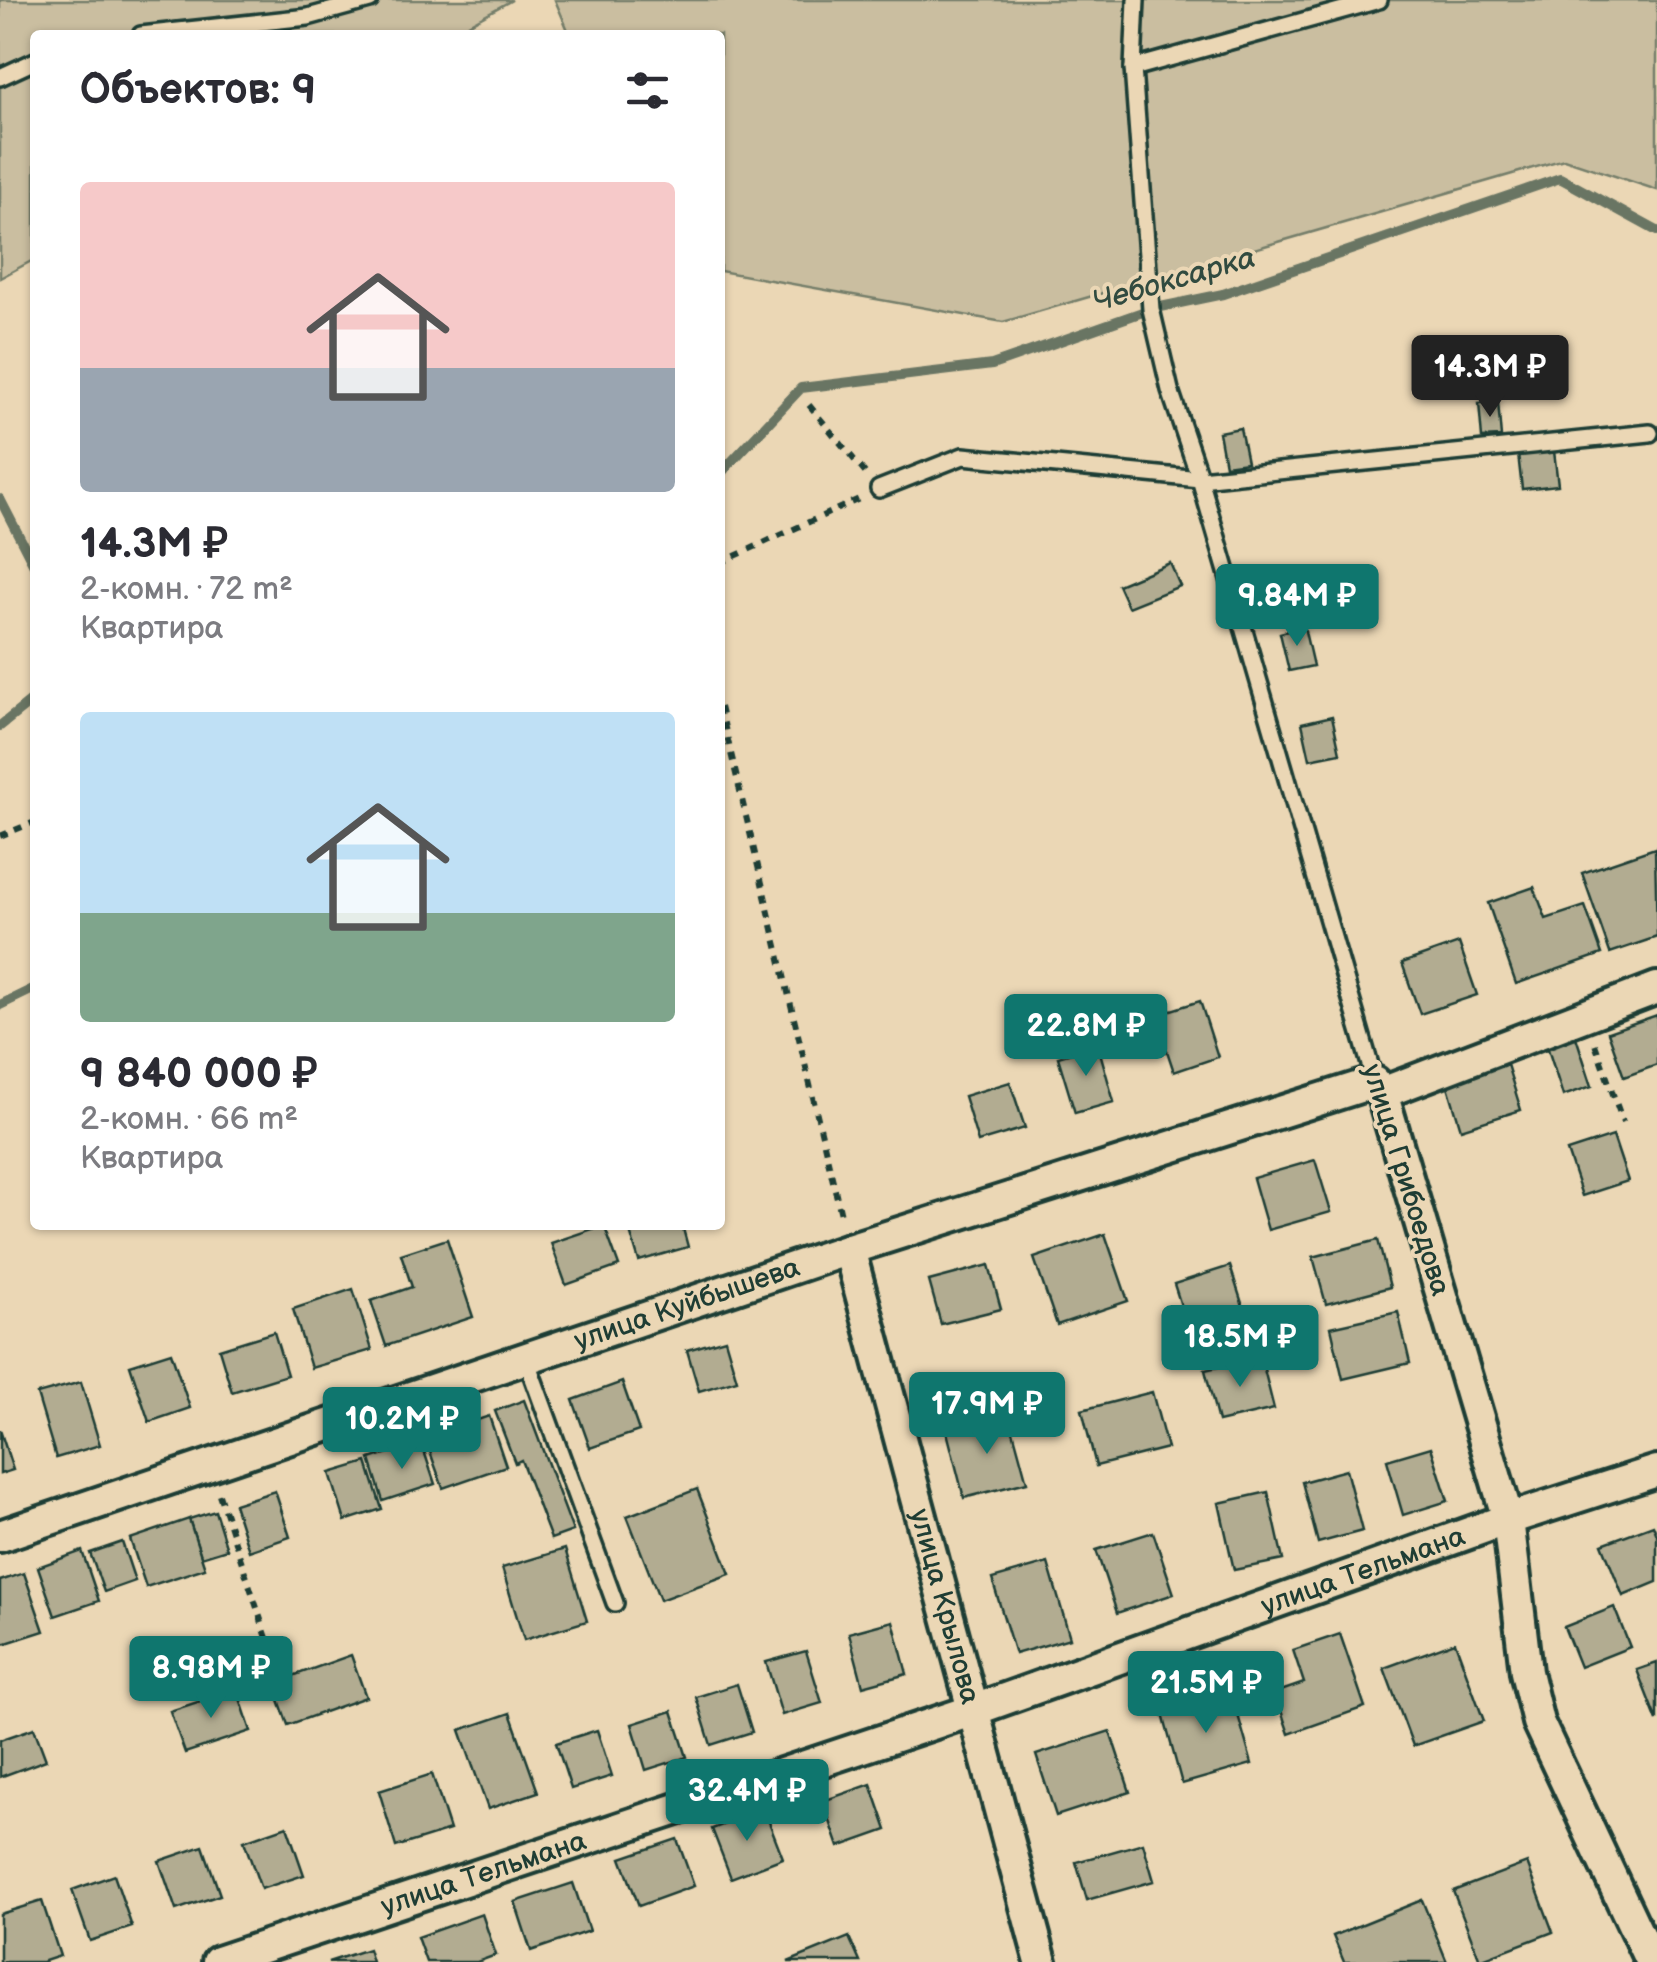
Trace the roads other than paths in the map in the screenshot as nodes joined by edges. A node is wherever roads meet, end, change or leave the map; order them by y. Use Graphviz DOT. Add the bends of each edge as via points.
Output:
graph roads {
  1 [pos="370,0"];
  2 [pos="1136,0"];
  3 [pos="1379,0"];
  4 [pos="187,30"];
  5 [pos="30,63"];
  6 [pos="1133,68"];
  7 [pos="0,76"];
  8 [pos="1650,433"];
  9 [pos="1200,479"];
  10 [pos="879,490"];
  11 [pos="1657,988"];
  12 [pos="1379,1088"];
  13 [pos="849,1249"];
  14 [pos="526,1359"];
  15 [pos="1657,1471"];
  16 [pos="1508,1519"];
  17 [pos="0,1536"];
  18 [pos="615,1603"];
  19 [pos="974,1710"];
  20 [pos="218,1962"];
  21 [pos="1041,1962"];
  22 [pos="1651,1962"];
  1 -- 4 [label="lane" via="308,17"];
  2 -- 6 [label="lane, улица Грибоедова"];
  3 -- 6 [label="lane"];
  5 -- 7 [label="lane"];
  6 -- 9 [label="lane, улица Грибоедова" via="1151,309"];
  8 -- 9 [label="lane"];
  9 -- 10 [label="lane" via="962,456"];
  9 -- 12 [label="lane, улица Грибоедова"];
  11 -- 12 [label="street, улица Куйбышева"];
  12 -- 13 [label="street, улица Куйбышева"];
  12 -- 16 [label="street, улица Грибоедова"];
  13 -- 14 [label="street, улица Куйбышева"];
  13 -- 19 [label="street, улица Крылова"];
  14 -- 17 [label="street, улица Куйбышева"];
  14 -- 18 [label="lane"];
  15 -- 16 [label="street, улица Тельмана"];
  16 -- 19 [label="street, улица Тельмана"];
  16 -- 22 [label="street, улица Грибоедова" via="1538,1722"];
  19 -- 20 [label="street, улица Тельмана"];
  19 -- 21 [label="street, улица Крылова"];
}
